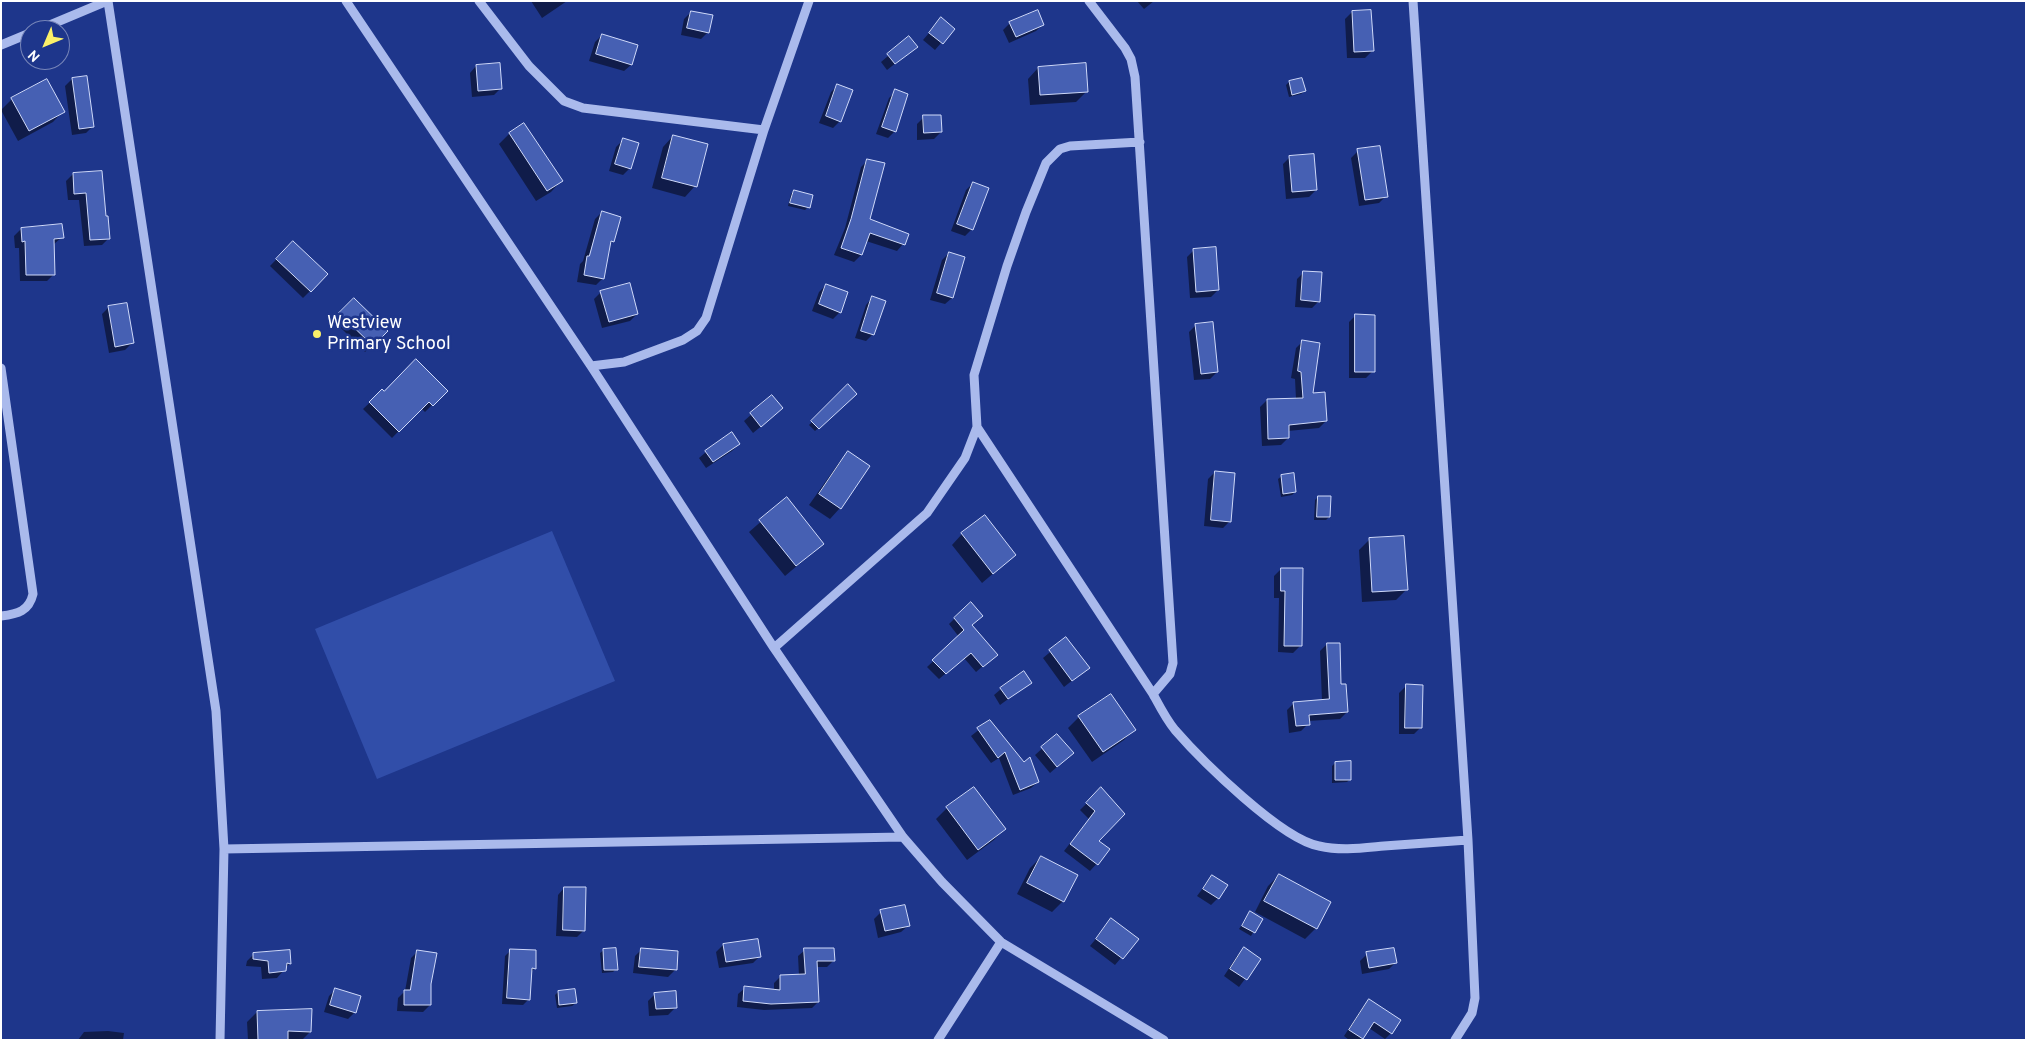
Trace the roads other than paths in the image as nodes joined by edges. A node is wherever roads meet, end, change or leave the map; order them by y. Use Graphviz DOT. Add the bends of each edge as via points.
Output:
graph roads {
  1 [pos="107,1"];
  2 [pos="346,1"];
  3 [pos="479,1"];
  4 [pos="809,1"];
  5 [pos="1089,1"];
  6 [pos="1413,1"];
  7 [pos="62,20"];
  8 [pos="20,37"];
  9 [pos="1,45"];
  10 [pos="764,130"];
  11 [pos="1140,142"];
  12 [pos="591,366"];
  13 [pos="1,368"];
  14 [pos="977,427"];
  15 [pos="1,616"];
  16 [pos="774,648"];
  17 [pos="1153,694"];
  18 [pos="903,837"];
  19 [pos="1468,840"];
  20 [pos="224,849"];
  21 [pos="1000,942"];
  22 [pos="220,1040"];
  23 [pos="938,1040"];
  24 [pos="1164,1040"];
  25 [pos="1455,1040"];
  1 -- 7 [label="street"];
  1 -- 20 [label="street" via="216,711"];
  2 -- 12 [label="street"];
  3 -- 10 [label="street" via="530,66 564,101 583,108"];
  4 -- 10 [label="street"];
  5 -- 11 [label="street" via="1132,59"];
  6 -- 19 [label="street"];
  8 -- 9 [label="street"];
  10 -- 12 [label="street" via="706,318 697,331 683,340 624,362"];
  11 -- 14 [label="street" via="1070,146 1060,149 1046,163 1007,266 974,375"];
  11 -- 17 [label="street" via="1173,663 1170,674"];
  12 -- 16 [label="street"];
  13 -- 15 [label="street" via="33,594 24,610"];
  14 -- 16 [label="street" via="965,458 927,513"];
  14 -- 17 [label="street"];
  16 -- 18 [label="street"];
  17 -- 19 [label="street" via="1175,730 1233,788 1300,840 1342,849"];
  18 -- 20 [label="street"];
  18 -- 21 [label="street"];
  19 -- 25 [label="street" via="1475,998 1472,1012"];
  20 -- 22 [label="street"];
  21 -- 23 [label="street"];
  21 -- 24 [label="street"];
}
